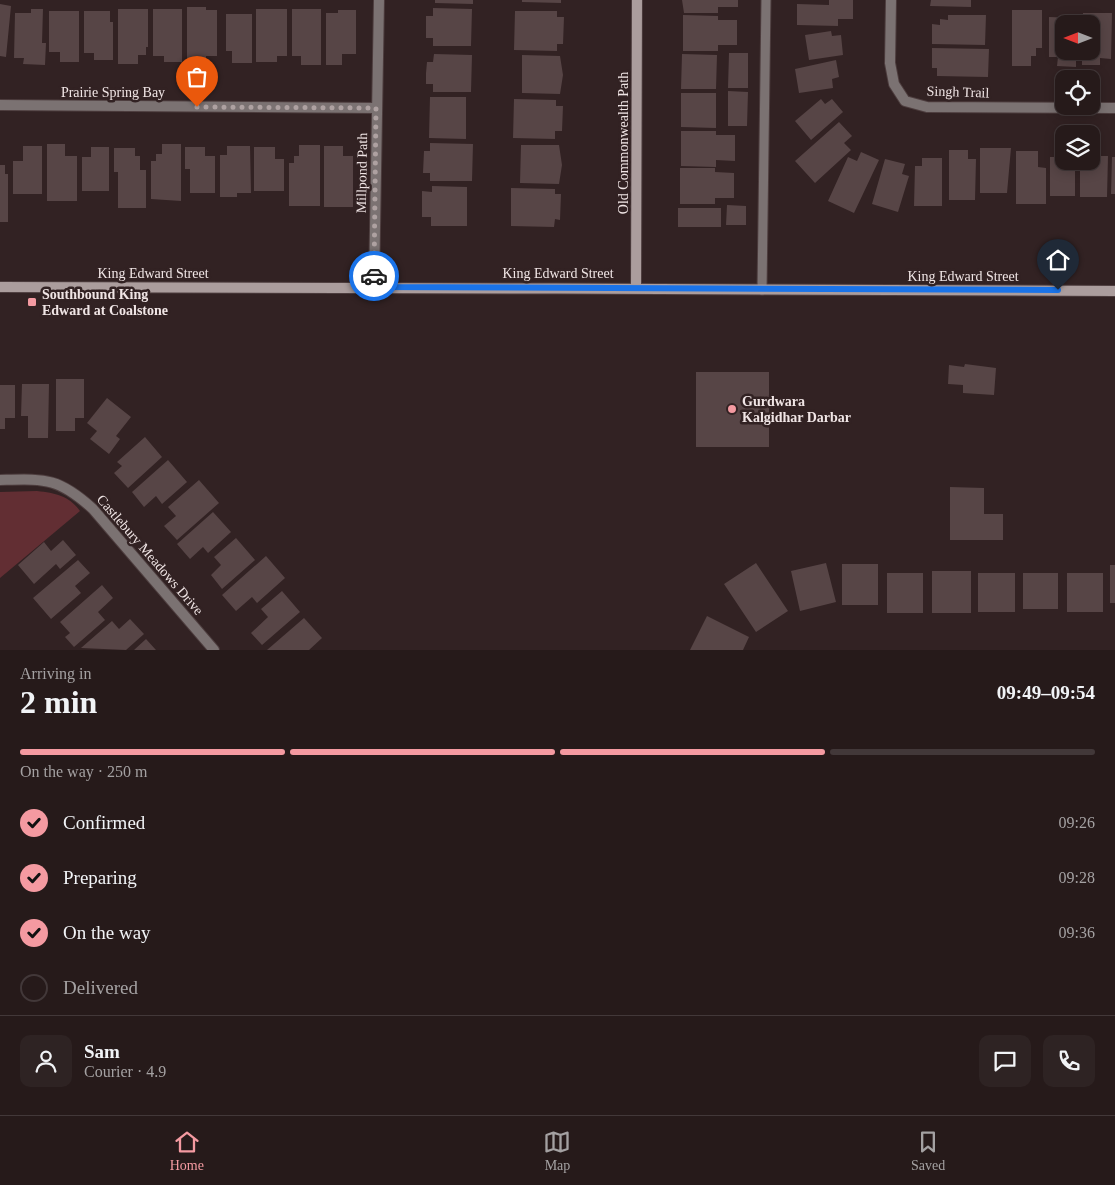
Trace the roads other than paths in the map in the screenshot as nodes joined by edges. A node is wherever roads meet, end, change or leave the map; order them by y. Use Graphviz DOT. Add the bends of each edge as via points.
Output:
graph roads {
  1 [pos="379,0"];
  2 [pos="637,0"];
  3 [pos="766,0"];
  4 [pos="891,0"];
  5 [pos="0,105"];
  6 [pos="376,108"];
  7 [pos="1115,108"];
  8 [pos="0,287"];
  9 [pos="374,287"];
  10 [pos="636,287"];
  11 [pos="762,290"];
  12 [pos="1115,291"];
  13 [pos="0,480"];
  14 [pos="214,650"];
  1 -- 6 [label="street, Millpond Path"];
  2 -- 10 [label="street, Old Commonwealth Path"];
  3 -- 11 [label="lane"];
  4 -- 7 [label="street, Singh Trail" via="890,63 894,84 905,101 927,106"];
  5 -- 6 [label="street, Prairie Spring Bay"];
  6 -- 9 [label="street, Millpond Path"];
  8 -- 9 [label="street, King Edward Street"];
  9 -- 10 [label="street, King Edward Street"];
  10 -- 11 [label="street, King Edward Street"];
  11 -- 12 [label="street, King Edward Street"];
  13 -- 14 [label="street, Castlebury Meadows Drive" via="39,479 60,483 76,492"];
}
